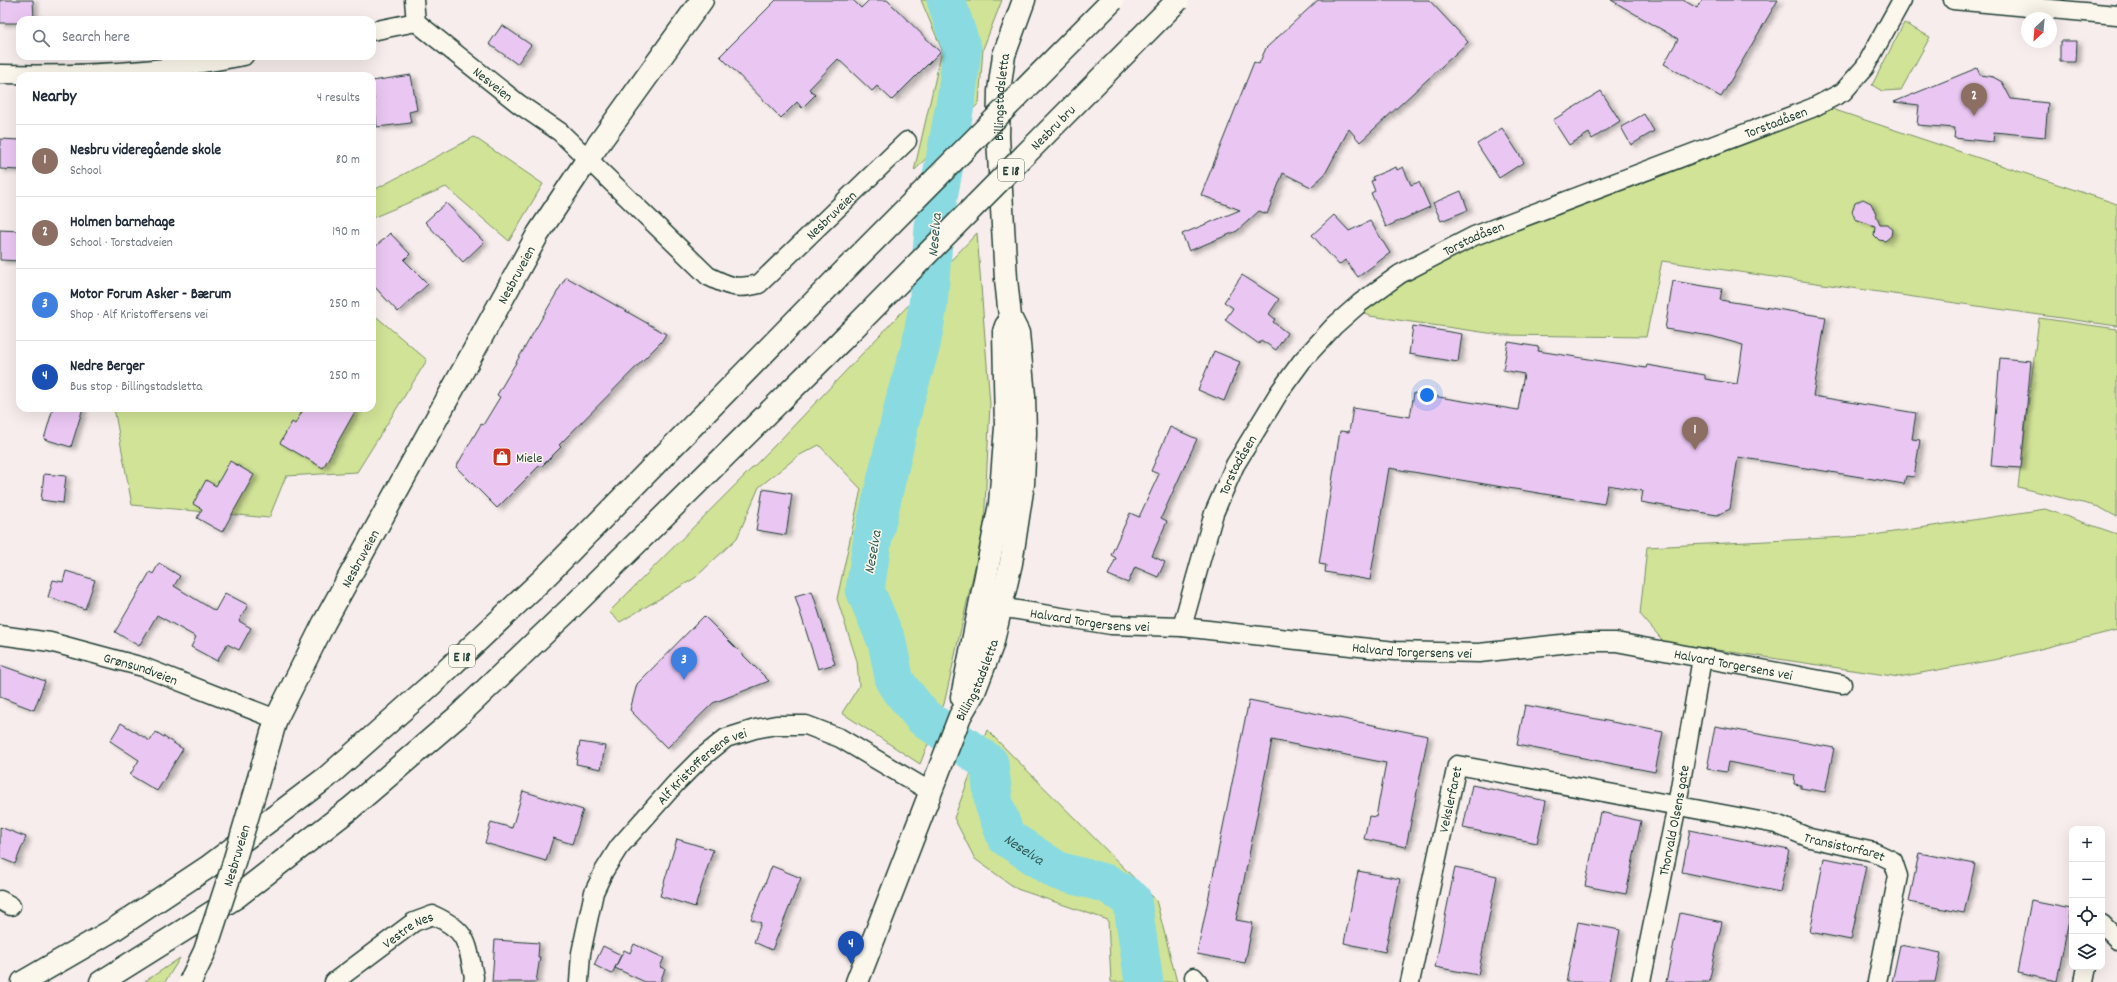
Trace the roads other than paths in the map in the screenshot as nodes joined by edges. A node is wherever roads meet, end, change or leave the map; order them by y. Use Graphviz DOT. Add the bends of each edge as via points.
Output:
graph roads {
  1 [pos="414,0"];
  2 [pos="702,0"];
  3 [pos="1024,0"];
  4 [pos="1113,0"];
  5 [pos="1178,0"];
  6 [pos="1902,0"];
  7 [pos="1953,0"];
  8 [pos="2117,15"];
  9 [pos="416,22"];
  10 [pos="376,30"];
  11 [pos="219,60"];
  12 [pos="133,72"];
  13 [pos="0,74"];
  14 [pos="16,74"];
  15 [pos="907,141"];
  16 [pos="587,160"];
  17 [pos="991,606"];
  18 [pos="1182,627"];
  19 [pos="0,635"];
  20 [pos="1702,658"];
  21 [pos="1842,684"];
  22 [pos="276,719"];
  23 [pos="932,792"];
  24 [pos="1677,805"];
  25 [pos="2105,927"];
  26 [pos="2117,939"];
  27 [pos="2086,970"];
  28 [pos="23,982"];
  29 [pos="101,982"];
  30 [pos="190,982"];
  31 [pos="334,982"];
  32 [pos="473,982"];
  33 [pos="579,982"];
  34 [pos="857,982"];
  35 [pos="1410,982"];
  36 [pos="1641,982"];
  37 [pos="1877,982"];
  38 [pos="2084,982"];
  1 -- 9 [label="street"];
  2 -- 16 [label="main road, Nesbruveien"];
  3 -- 17 [label="main road, Billingstadsletta" via="1004,55 999,91 1000,200 1010,317 1004,332 1006,427"];
  4 -- 28 [label="main road, E 18, bridge" via="544,578 431,685 327,777 208,867 113,930"];
  5 -- 29 [label="main road, Nesbru bru / E 18, bridge" via="843,339 568,611 457,716 351,808 235,898"];
  6 -- 18 [label="street, Torstadåsen" via="1865,67 1843,92 1812,108 1474,236 1400,274 1334,326 1302,361 1280,391 1235,465 1214,513"];
  7 -- 8 [label="street"];
  9 -- 10 [label="street"];
  9 -- 16 [label="street, Nesveien" via="519,104 560,132"];
  11 -- 12 [label="street"];
  13 -- 14 [label="street"];
  15 -- 16 [label="street, Nesbruveien" via="759,284 744,288 726,285 708,276"];
  16 -- 22 [label="main road, Nesbruveien" via="534,241 324,623"];
  17 -- 18 [label="street, Halvard Torgersens vei" via="1111,625"];
  17 -- 23 [label="main road, Billingstadsletta" via="967,668 960,716"];
  18 -- 20 [label="street, Halvard Torgersens vei" via="1395,651 1479,653 1579,642 1616,642"];
  19 -- 22 [label="street, Grønsundveien" via="50,642 142,667"];
  20 -- 21 [label="street, Halvard Torgersens vei"];
  20 -- 24 [label="street, Thorvald Olsens gate"];
  22 -- 30 [label="main road, Nesbruveien, bridge" via="231,872 205,951"];
  23 -- 33 [label="street, Alf Kristoffersens vei" via="840,738 806,725 776,725 726,738 676,783 620,847 604,871 592,899 581,953"];
  23 -- 34 [label="main road"];
  24 -- 35 [label="street, Vekslerfaret" via="1457,765"];
  24 -- 36 [label="street, Thorvald Olsens gate"];
  24 -- 37 [label="street, Transistorfaret" via="1776,824 1810,838 1874,852 1893,861 1898,876"];
  25 -- 26 [label="street"];
  27 -- 38 [label="street"];
  31 -- 32 [label="street, Vestre Nes" via="414,922 433,915 452,924 466,940"];
}
